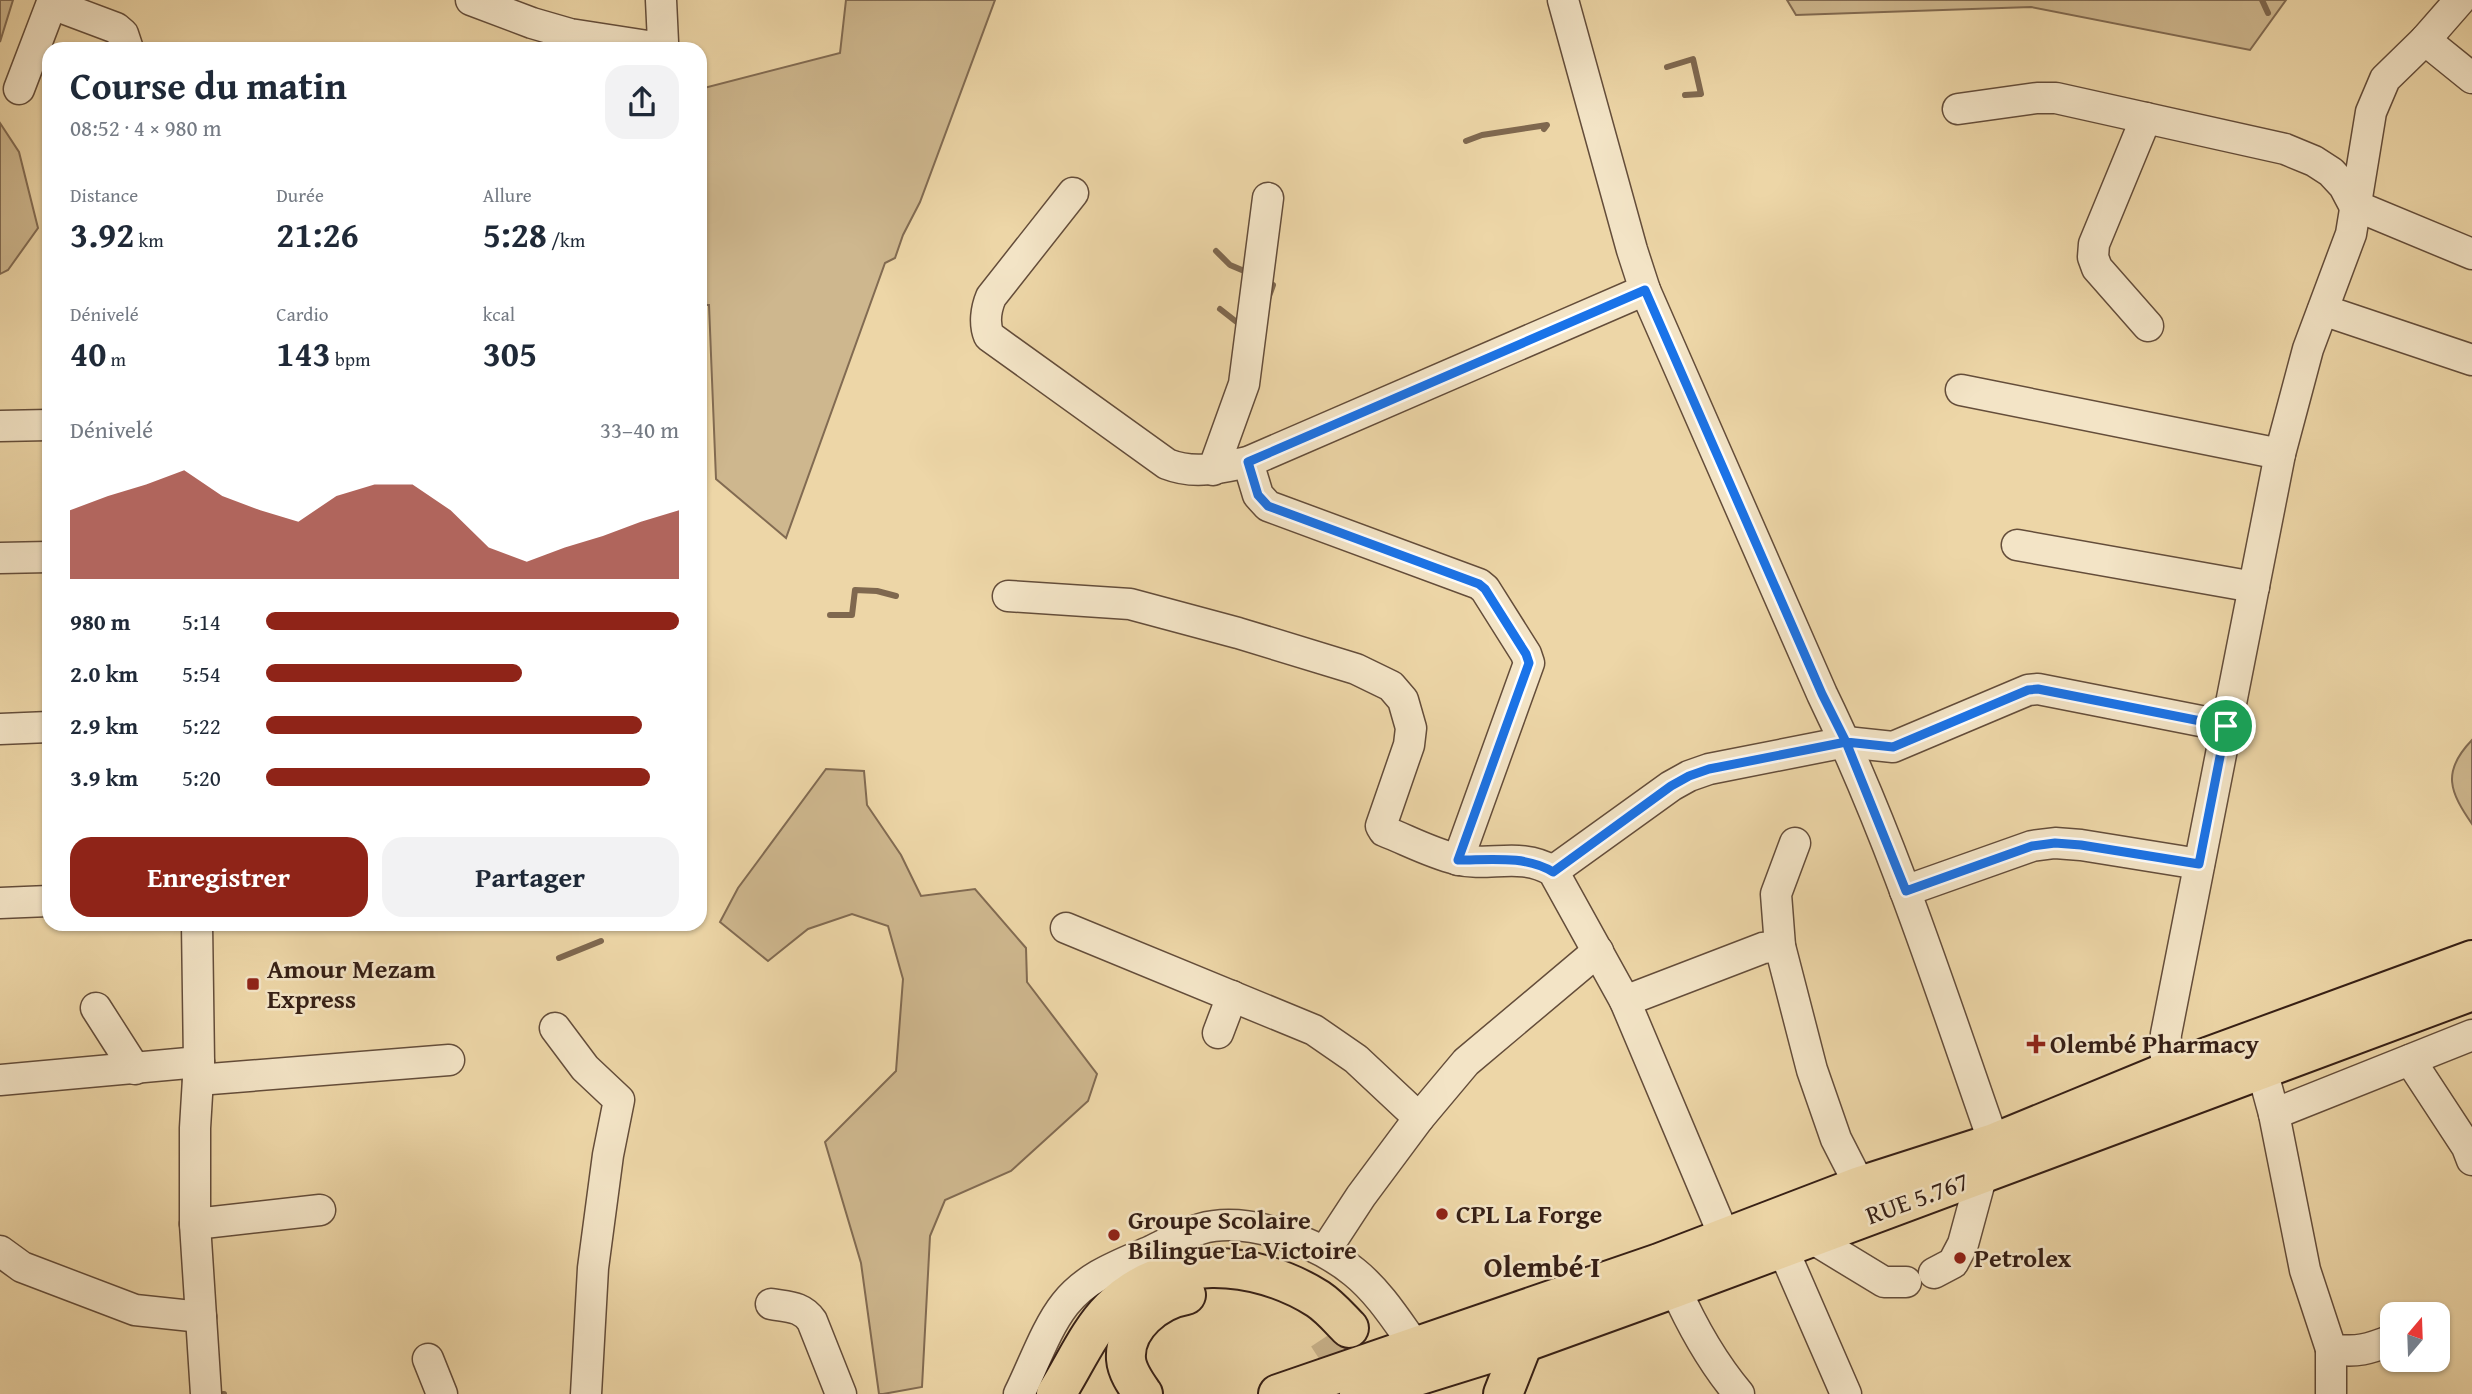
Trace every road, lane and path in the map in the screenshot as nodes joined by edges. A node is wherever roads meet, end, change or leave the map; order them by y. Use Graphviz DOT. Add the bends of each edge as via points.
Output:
graph roads {
  1 [pos="471,0"];
  2 [pos="661,0"];
  3 [pos="1563,0"];
  4 [pos="2460,0"];
  5 [pos="53,2"];
  6 [pos="2425,40"];
  7 [pos="126,42"];
  8 [pos="622,42"];
  9 [pos="663,42"];
  10 [pos="2472,78"];
  11 [pos="19,89"];
  12 [pos="1958,108"];
  13 [pos="2146,118"];
  14 [pos="1073,193"];
  15 [pos="1268,198"];
  16 [pos="2354,205"];
  17 [pos="2472,254"];
  18 [pos="1645,290"];
  19 [pos="2323,310"];
  20 [pos="2148,326"];
  21 [pos="2472,360"];
  22 [pos="1961,390"];
  23 [pos="42,425"];
  24 [pos="0,426"];
  25 [pos="2280,454"];
  26 [pos="1248,462"];
  27 [pos="1213,470"];
  28 [pos="2017,545"];
  29 [pos="42,557"];
  30 [pos="0,558"];
  31 [pos="2254,587"];
  32 [pos="1008,596"];
  33 [pos="2226,726"];
  34 [pos="42,727"];
  35 [pos="0,729"];
  36 [pos="1846,742"];
  37 [pos="1794,843"];
  38 [pos="1458,860"];
  39 [pos="2199,864"];
  40 [pos="1553,872"];
  41 [pos="1906,891"];
  42 [pos="42,901"];
  43 [pos="0,902"];
  44 [pos="1066,928"];
  45 [pos="197,931"];
  46 [pos="1780,946"];
  47 [pos="1598,951"];
  48 [pos="2472,960"];
  49 [pos="2472,990"];
  50 [pos="1232,996"];
  51 [pos="1625,1001"];
  52 [pos="96,1008"];
  53 [pos="555,1028"];
  54 [pos="1218,1033"];
  55 [pos="2472,1035"];
  56 [pos="2258,1056"];
  57 [pos="449,1060"];
  58 [pos="2410,1060"];
  59 [pos="135,1069"];
  60 [pos="199,1071"];
  61 [pos="2169,1071"];
  62 [pos="0,1080"];
  63 [pos="2274,1114"];
  64 [pos="1419,1118"];
  65 [pos="1988,1158"];
  66 [pos="2472,1160"];
  67 [pos="1860,1186"];
  68 [pos="320,1210"];
  69 [pos="195,1224"];
  70 [pos="1726,1238"];
  71 [pos="1796,1242"];
  72 [pos="0,1251"];
  73 [pos="1325,1251"];
  74 [pos="1934,1273"];
  75 [pos="1906,1282"];
  76 [pos="1675,1288"];
  77 [pos="771,1304"];
  78 [pos="201,1317"];
  79 [pos="1523,1343"];
  80 [pos="2380,1345"];
  81 [pos="1415,1346"];
  82 [pos="2331,1349"];
  83 [pos="428,1359"];
  84 [pos="206,1394"];
  85 [pos="442,1394"];
  86 [pos="586,1394"];
  87 [pos="841,1394"];
  88 [pos="1019,1394"];
  89 [pos="1056,1394"];
  90 [pos="1143,1394"];
  91 [pos="1278,1394"];
  92 [pos="1359,1394"];
  93 [pos="1503,1394"];
  94 [pos="1739,1394"];
  95 [pos="1846,1394"];
  96 [pos="2331,1394"];
  1 -- 8 [label="street" via="570,34"];
  2 -- 9 [label="street"];
  3 -- 18 [label="street"];
  4 -- 6 [label="street"];
  5 -- 7 [label="street" via="116,28"];
  5 -- 11 [label="street"];
  6 -- 10 [label="street"];
  6 -- 16 [label="street" via="2385,79 2377,95"];
  12 -- 13 [label="street" via="2056,98"];
  13 -- 16 [label="street" via="2285,149 2314,161 2344,186"];
  13 -- 20 [label="street" via="2094,244 2094,257 2097,268"];
  14 -- 27 [label="street" via="991,297 987,306 989,336 1167,464 1182,470"];
  15 -- 27 [label="street" via="1244,384"];
  16 -- 17 [label="street"];
  16 -- 19 [label="street" via="2351,234"];
  18 -- 26 [label="street"];
  18 -- 36 [label="street"];
  19 -- 21 [label="street"];
  19 -- 25 [label="street"];
  22 -- 25 [label="street"];
  23 -- 24 [label="street"];
  25 -- 31 [label="street"];
  26 -- 27 [label="street"];
  26 -- 38 [label="street" via="1258,495 1268,506 1479,584 1526,654 1529,663"];
  28 -- 31 [label="street"];
  29 -- 30 [label="street"];
  31 -- 33 [label="street"];
  32 -- 38 [label="street" via="1130,604 1356,669 1391,686 1403,700 1411,728 1381,826"];
  33 -- 36 [label="street" via="2038,689 1893,747"];
  33 -- 39 [label="street"];
  34 -- 35 [label="street"];
  36 -- 40 [label="street" via="1689,776"];
  36 -- 41 [label="street"];
  37 -- 46 [label="street" via="1776,894"];
  38 -- 40 [label="street" via="1526,861"];
  39 -- 41 [label="street" via="2055,843 2032,846"];
  39 -- 61 [label="street" via="2166,1034"];
  40 -- 47 [label="street"];
  41 -- 65 [label="street"];
  42 -- 43 [label="street"];
  44 -- 50 [label="street"];
  45 -- 60 [label="street"];
  46 -- 51 [label="street" via="1763,948"];
  46 -- 67 [label="street" via="1812,1070 1836,1139"];
  47 -- 51 [label="street"];
  47 -- 64 [label="street" via="1466,1062"];
  48 -- 56 [label="highway"];
  49 -- 56 [label="highway, RUE 5.767"];
  50 -- 54 [label="street"];
  50 -- 64 [label="street" via="1314,1030 1356,1059"];
  51 -- 70 [label="street"];
  52 -- 59 [label="street"];
  53 -- 86 [label="street" via="585,1068 620,1100 593,1268"];
  55 -- 58 [label="street"];
  56 -- 61 [label="highway"];
  56 -- 63 [label="street"];
  56 -- 65 [label="highway, RUE 5.767"];
  57 -- 60 [label="street"];
  58 -- 63 [label="street"];
  58 -- 66 [label="street"];
  59 -- 60 [label="street"];
  59 -- 62 [label="street"];
  60 -- 69 [label="street"];
  61 -- 65 [label="highway"];
  63 -- 82 [label="street" via="2305,1270"];
  64 -- 73 [label="street"];
  65 -- 67 [label="highway"];
  65 -- 71 [label="highway, RUE 5.767"];
  65 -- 74 [label="street" via="1963,1244 1953,1263"];
  67 -- 70 [label="highway"];
  68 -- 69 [label="street"];
  69 -- 78 [label="street"];
  70 -- 81 [label="highway"];
  71 -- 75 [label="street" via="1884,1282"];
  71 -- 76 [label="highway, RUE 5.767"];
  71 -- 95 [label="street"];
  72 -- 78 [label="street" via="22,1267 135,1310"];
  73 -- 81 [label="street" via="1356,1273"];
  73 -- 88 [label="street" via="1264,1229 1221,1225 1199,1229 1101,1273 1063,1306"];
  76 -- 79 [label="highway, RUE 5.767"];
  76 -- 94 [label="street" via="1693,1326"];
  77 -- 87 [label="street" via="806,1312"];
  78 -- 84 [label="street"];
  79 -- 92 [label="highway, RUE 5.767"];
  79 -- 93 [label="highway"];
  80 -- 82 [label="street" via="2365,1351"];
  81 -- 91 [label="highway"];
  82 -- 96 [label="street"];
  83 -- 85 [label="street"];
  89 -- 90 [label="highway" via="1112,1309 1141,1285 1182,1270 1221,1266 1263,1273 1320,1300 1338,1332 1259,1298 1215,1291 1177,1297 1147,1313 1133,1329 1126,1359"];
}
